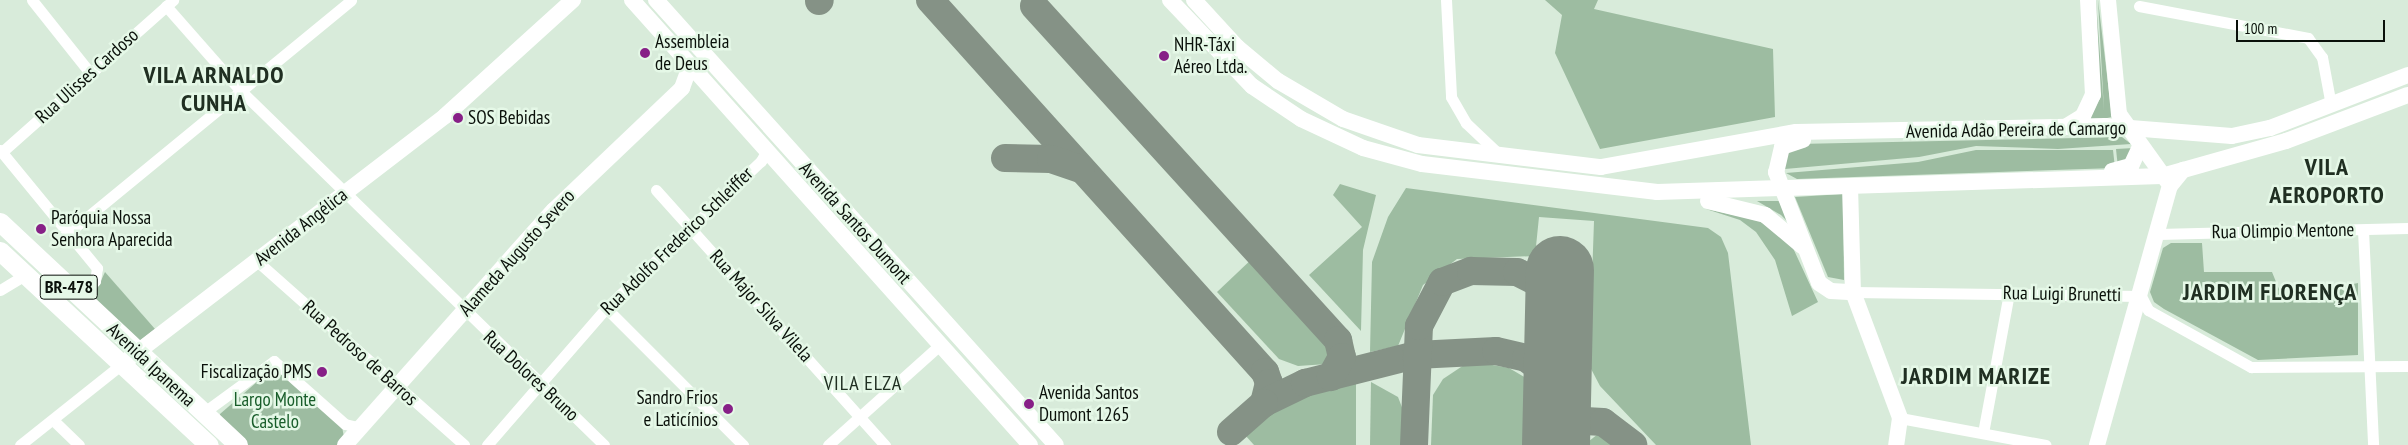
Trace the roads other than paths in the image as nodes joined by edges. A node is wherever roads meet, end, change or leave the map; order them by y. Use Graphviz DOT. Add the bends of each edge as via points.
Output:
graph roads {
  1 [pos="32,0"];
  2 [pos="351,0"];
  3 [pos="572,0"];
  4 [pos="632,0"];
  5 [pos="656,0"];
  6 [pos="1170,0"];
  7 [pos="1194,0"];
  8 [pos="1446,0"];
  9 [pos="2088,0"];
  10 [pos="2108,0"];
  11 [pos="170,3"];
  12 [pos="2140,6"];
  13 [pos="690,66"];
  14 [pos="90,73"];
  15 [pos="2408,74"];
  16 [pos="241,91"];
  17 [pos="2408,95"];
  18 [pos="2117,103"];
  19 [pos="2331,105"];
  20 [pos="2126,128"];
  21 [pos="2059,130"];
  22 [pos="1922,131"];
  23 [pos="2149,131"];
  24 [pos="775,134"];
  25 [pos="1486,140"];
  26 [pos="2140,147"];
  27 [pos="766,150"];
  28 [pos="1,151"];
  29 [pos="1477,154"];
  30 [pos="1502,157"];
  31 [pos="1776,172"];
  32 [pos="2166,181"];
  33 [pos="1875,185"];
  34 [pos="1850,186"];
  35 [pos="1808,188"];
  36 [pos="1783,189"];
  37 [pos="656,190"];
  38 [pos="1657,192"];
  39 [pos="344,194"];
  40 [pos="0,222"];
  41 [pos="689,226"];
  42 [pos="2408,228"];
  43 [pos="2363,230"];
  44 [pos="69,232"];
  45 [pos="2158,234"];
  46 [pos="0,251"];
  47 [pos="1807,253"];
  48 [pos="257,261"];
  49 [pos="1853,273"];
  50 [pos="25,275"];
  51 [pos="0,290"];
  52 [pos="1831,291"];
  53 [pos="1853,292"];
  54 [pos="80,293"];
  55 [pos="2010,293"];
  56 [pos="2141,296"];
  57 [pos="606,308"];
  58 [pos="464,313"];
  59 [pos="941,344"];
  60 [pos="129,359"];
  61 [pos="2408,366"];
  62 [pos="2369,367"];
  63 [pos="540,384"];
  64 [pos="398,386"];
  65 [pos="232,396"];
  66 [pos="203,413"];
  67 [pos="860,416"];
  68 [pos="1900,418"];
  69 [pos="53,420"];
  70 [pos="219,427"];
  71 [pos="1983,433"];
  72 [pos="350,434"];
  73 [pos="20,445"];
  74 [pos="79,445"];
  75 [pos="209,445"];
  76 [pos="238,445"];
  77 [pos="464,445"];
  78 [pos="487,445"];
  79 [pos="604,445"];
  80 [pos="743,445"];
  81 [pos="828,445"];
  82 [pos="885,445"];
  83 [pos="1030,445"];
  84 [pos="1056,445"];
  85 [pos="1896,445"];
  86 [pos="2046,445"];
  87 [pos="2097,445"];
  88 [pos="2373,445"];
  1 -- 14 [label="street"];
  2 -- 16 [label="street"];
  3 -- 39 [label="main road, Avenida Angélica" via="445,116"];
  4 -- 13 [label="main road, Avenida Santos Dumont"];
  5 -- 24 [label="main road, Avenida Santos Dumont"];
  6 -- 38 [label="main road" via="1252,86 1301,119 1363,148 1422,164"];
  7 -- 29 [label="main road, Avenida Adão Pereira de Camargo" via="1237,46 1311,102 1387,136"];
  8 -- 25 [label="street" via="1451,97 1466,122"];
  9 -- 21 [label="main road" via="2093,95 2084,116"];
  10 -- 18 [label="main road"];
  11 -- 14 [label="street, Rua Ulisses Cardoso"];
  11 -- 16 [label="street, Rua Dolores Bruno"];
  12 -- 19 [label="street" via="2308,38 2322,56"];
  13 -- 27 [label="main road, Avenida Santos Dumont"];
  13 -- 58 [label="main road, Alameda Augusto Severo" via="682,88 554,210"];
  14 -- 28 [label="street, Rua Ulisses Cardoso"];
  15 -- 19 [label="main road, Avenida Adão Pereira de Camargo"];
  16 -- 39 [label="street, Rua Dolores Bruno"];
  16 -- 44 [label="street"];
  17 -- 32 [label="main road" via="2286,141 2183,170"];
  18 -- 20 [label="main road"];
  18 -- 23 [label="main road" via="2130,120"];
  19 -- 23 [label="main road, Avenida Adão Pereira de Camargo" via="2270,128 2232,136"];
  20 -- 21 [label="main road, Avenida Adão Pereira de Camargo"];
  20 -- 23 [label="main road, Avenida Adão Pereira de Camargo"];
  20 -- 26 [label="main road"];
  21 -- 22 [label="main road, Avenida Adão Pereira de Camargo"];
  22 -- 30 [label="main road, Avenida Adão Pereira de Camargo" via="1796,132 1601,167"];
  22 -- 31 [label="main road" via="1795,140 1777,154"];
  24 -- 27 [label="main road"];
  24 -- 84 [label="main road, Avenida Santos Dumont"];
  25 -- 29 [label="street"];
  25 -- 30 [label="street"];
  26 -- 32 [label="main road"];
  26 -- 33 [label="main road" via="2138,159 2124,170 1928,176"];
  27 -- 41 [label="street, Rua Adolfo Frederico Schleiffer" via="761,161"];
  27 -- 59 [label="main road, Avenida Santos Dumont"];
  28 -- 44 [label="street"];
  29 -- 30 [label="main road, Avenida Adão Pereira de Camargo"];
  31 -- 35 [label="main road" via="1790,183"];
  31 -- 36 [label="main road"];
  32 -- 33 [label="main road"];
  32 -- 45 [label="main road"];
  33 -- 34 [label="main road"];
  34 -- 35 [label="main road"];
  34 -- 49 [label="main road"];
  35 -- 36 [label="main road"];
  36 -- 38 [label="main road"];
  36 -- 47 [label="main road"];
  37 -- 41 [label="street, Rua Major Silva Vilela"];
  38 -- 47 [label="main road" via="1752,209 1779,224"];
  39 -- 48 [label="main road, Avenida Angélica"];
  39 -- 58 [label="street, Rua Dolores Bruno"];
  40 -- 54 [label="main road, Avenida Ipanema / BR-478"];
  41 -- 57 [label="street, Rua Adolfo Frederico Schleiffer"];
  41 -- 67 [label="street, Rua Major Silva Vilela"];
  42 -- 43 [label="street, Rua Olimpio Mentone"];
  43 -- 45 [label="street, Rua Olimpio Mentone"];
  43 -- 62 [label="street"];
  44 -- 54 [label="street" via="96,268 95,281"];
  45 -- 56 [label="main road"];
  46 -- 50 [label="main road, Avenida Ipanema / BR-478"];
  47 -- 52 [label="main road" via="1819,283"];
  48 -- 60 [label="main road, Avenida Angélica"];
  48 -- 64 [label="street, Rua Pedroso de Barros"];
  49 -- 52 [label="main road" via="1844,288"];
  49 -- 53 [label="main road"];
  50 -- 51 [label="street"];
  50 -- 60 [label="main road, Avenida Ipanema / BR-478"];
  52 -- 53 [label="main road, Rua Luigi Brunetti"];
  53 -- 55 [label="street, Rua Luigi Brunetti"];
  53 -- 68 [label="main road"];
  54 -- 60 [label="main road, Avenida Ipanema / BR-478"];
  55 -- 56 [label="street, Rua Luigi Brunetti"];
  55 -- 71 [label="street"];
  56 -- 62 [label="street, Rua Luigi Brunetti" via="2148,310 2251,367"];
  56 -- 87 [label="main road"];
  57 -- 63 [label="street, Rua Adolfo Frederico Schleiffer"];
  57 -- 80 [label="street"];
  58 -- 63 [label="street, Rua Dolores Bruno"];
  58 -- 64 [label="main road, Alameda Augusto Severo"];
  59 -- 67 [label="street"];
  59 -- 83 [label="main road, Avenida Santos Dumont"];
  60 -- 66 [label="main road, Avenida Ipanema / BR-478"];
  60 -- 69 [label="street, Avenida Angélica"];
  60 -- 75 [label="main road, Avenida Ipanema / BR-478"];
  61 -- 62 [label="street, Rua Luigi Brunetti"];
  62 -- 88 [label="street"];
  63 -- 78 [label="street, Rua Adolfo Frederico Schleiffer"];
  63 -- 79 [label="street, Rua Dolores Bruno"];
  64 -- 72 [label="main road, Alameda Augusto Severo"];
  64 -- 77 [label="street, Rua Pedroso de Barros"];
  65 -- 66 [label="street"];
  65 -- 70 [label="street" via="217,414"];
  65 -- 72 [label="street" via="274,361"];
  66 -- 70 [label="main road, Avenida Ipanema / BR-478"];
  67 -- 81 [label="street"];
  67 -- 82 [label="street, Rua Major Silva Vilela"];
  68 -- 71 [label="street"];
  68 -- 85 [label="main road"];
  69 -- 73 [label="street, Avenida Angélica"];
  69 -- 74 [label="street"];
  70 -- 76 [label="main road, Avenida Ipanema / BR-478"];
  71 -- 86 [label="street"];
}
